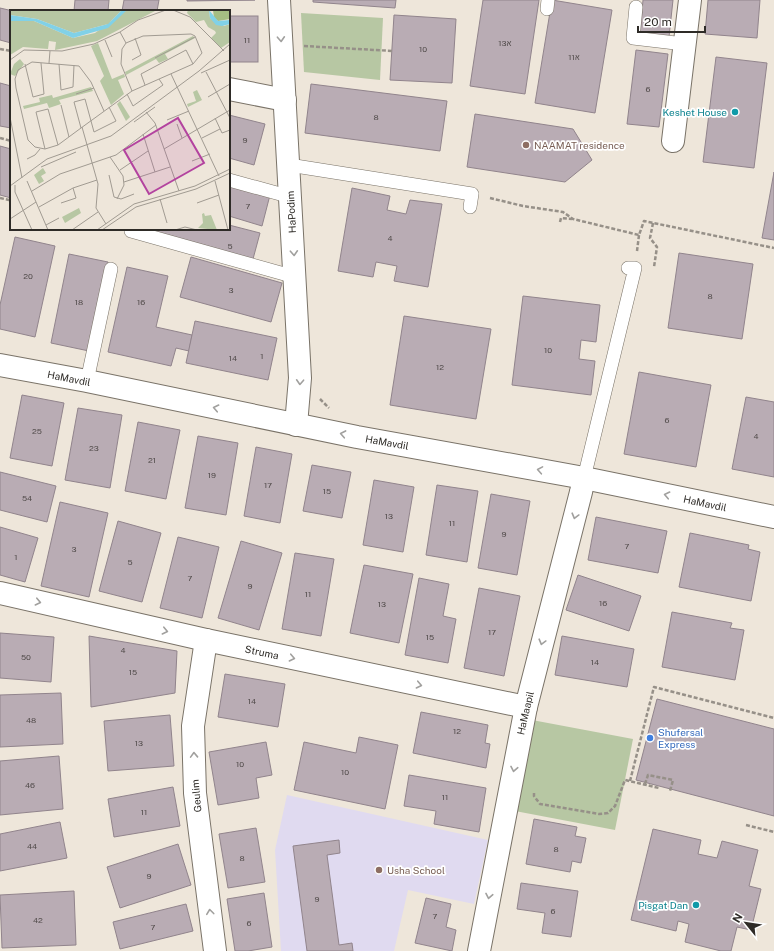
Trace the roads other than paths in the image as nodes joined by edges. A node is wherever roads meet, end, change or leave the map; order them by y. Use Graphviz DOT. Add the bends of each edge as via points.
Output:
graph roads {
  1 [pos="279,0"];
  2 [pos="690,0"];
  3 [pos="636,7"];
  4 [pos="684,44"];
  5 [pos="230,89"];
  6 [pos="285,100"];
  7 [pos="673,141"];
  8 [pos="289,165"];
  9 [pos="230,180"];
  10 [pos="291,197"];
  11 [pos="471,200"];
  12 [pos="131,231"];
  13 [pos="628,268"];
  14 [pos="111,269"];
  15 [pos="295,277"];
  16 [pos="0,365"];
  17 [pos="87,381"];
  18 [pos="296,425"];
  19 [pos="584,478"];
  20 [pos="774,517"];
  21 [pos="0,593"];
  22 [pos="206,640"];
  23 [pos="526,707"];
  24 [pos="214,951"];
  25 [pos="479,951"];
  1 -- 6 [label="street, HaPodim, one-way"];
  2 -- 4 [label="street"];
  3 -- 4 [label="lane" via="633,38"];
  4 -- 7 [label="street"];
  5 -- 6 [label="street"];
  6 -- 8 [label="street, HaPodim"];
  8 -- 10 [label="street, HaPodim"];
  8 -- 11 [label="lane"];
  9 -- 10 [label="lane"];
  10 -- 15 [label="street, HaPodim, one-way"];
  12 -- 15 [label="lane"];
  13 -- 19 [label="lane" via="635,268"];
  14 -- 17 [label="lane"];
  15 -- 18 [label="street, HaPodim, one-way" via="300,378"];
  16 -- 17 [label="street, HaMavdil"];
  18 -- 17 [label="street, HaMavdil, one-way"];
  19 -- 18 [label="street, HaMavdil, one-way"];
  20 -- 19 [label="street, HaMavdil, one-way"];
  19 -- 23 [label="street, HaMaapil, one-way"];
  21 -- 22 [label="street, Struma, one-way"];
  22 -- 23 [label="street, Struma, one-way"];
  24 -- 22 [label="street, Geulim, one-way" via="195,793 193,726"];
  23 -- 25 [label="street, HaMaapil, one-way"];
}
